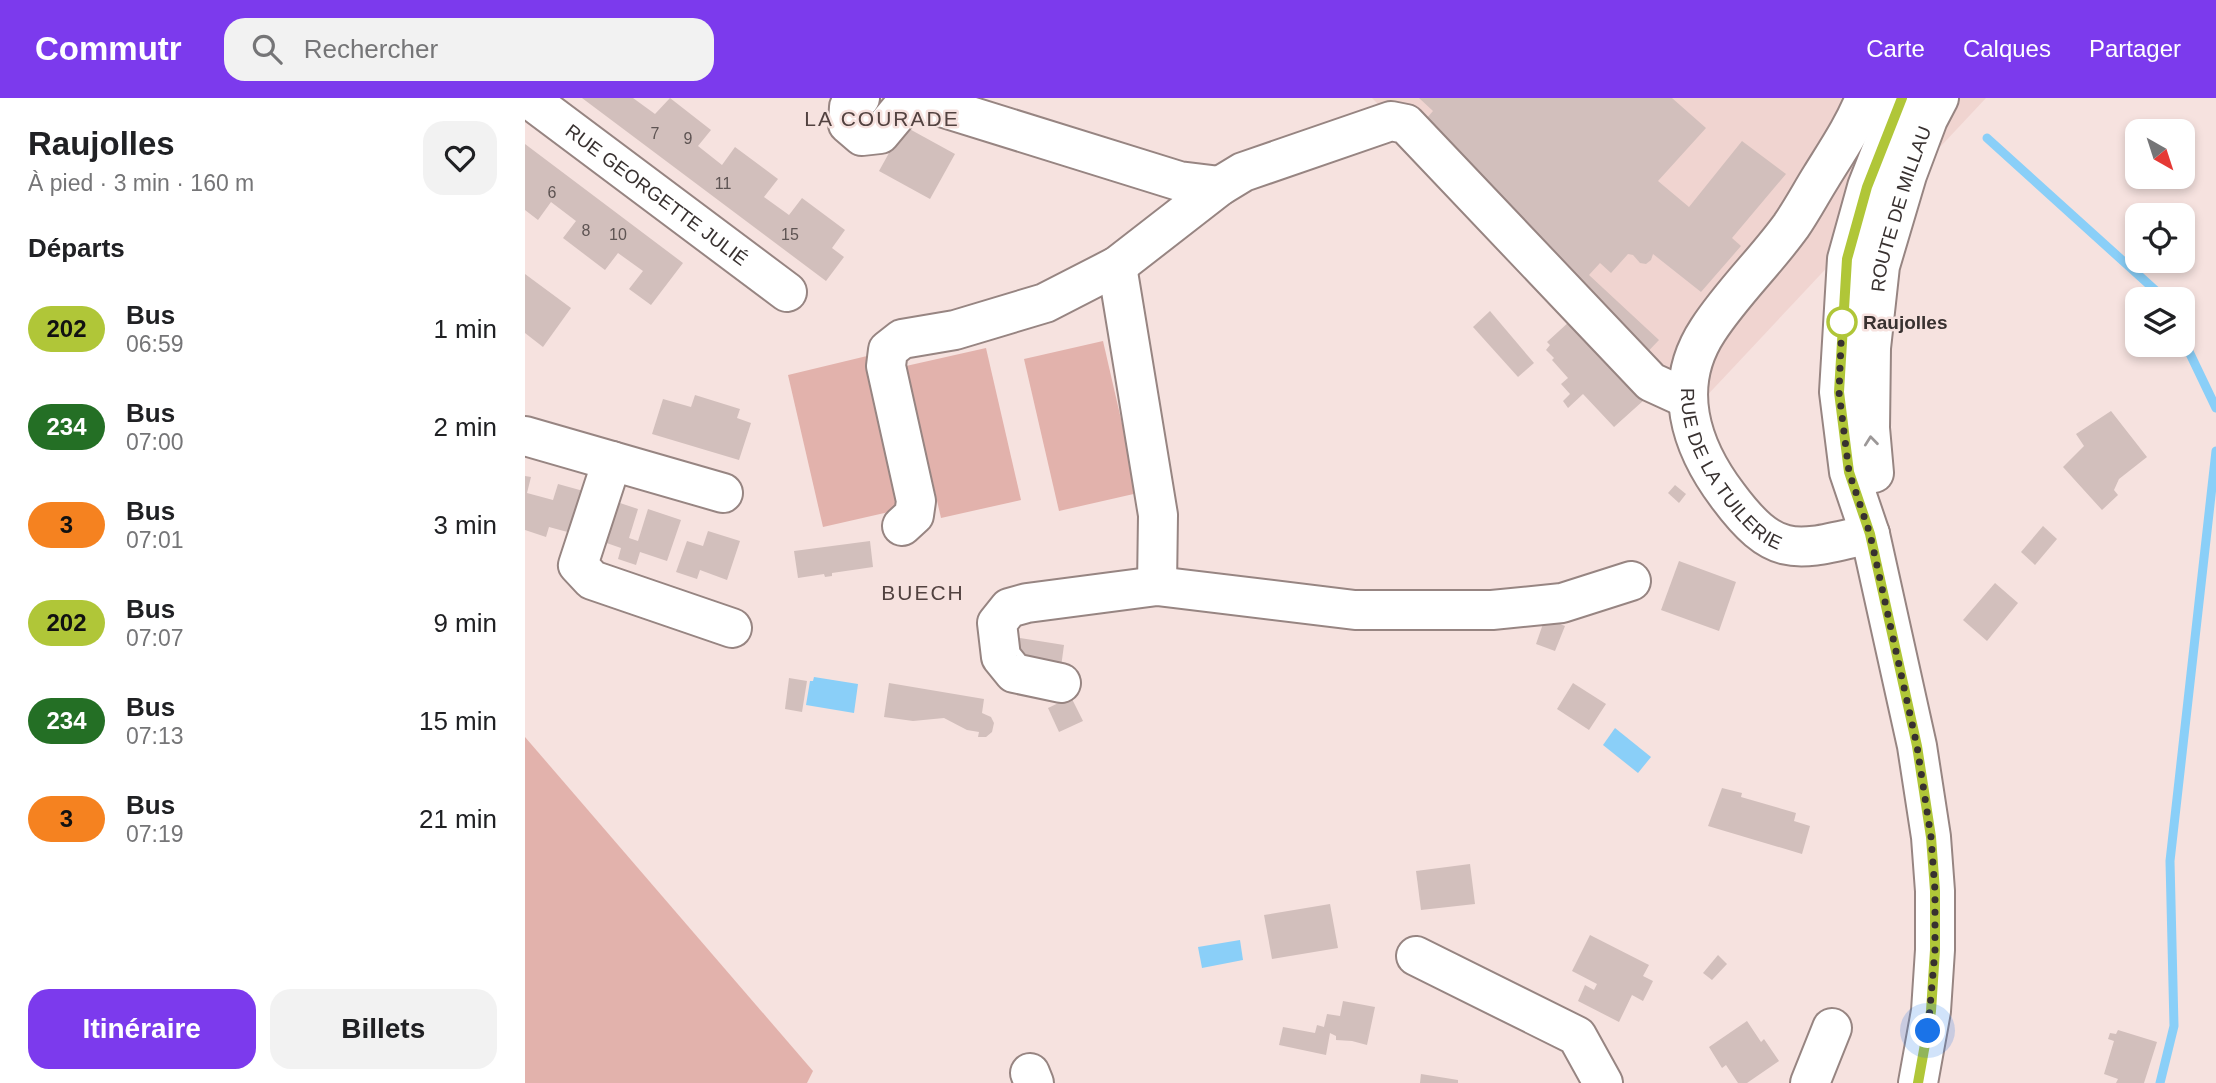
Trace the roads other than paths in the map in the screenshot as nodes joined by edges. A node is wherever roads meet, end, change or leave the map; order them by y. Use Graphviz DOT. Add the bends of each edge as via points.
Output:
graph roads {
  1 [pos="528,98"];
  2 [pos="860,98"];
  3 [pos="911,98"];
  4 [pos="1865,98"];
  5 [pos="1902,98"];
  6 [pos="1939,98"];
  7 [pos="1220,186"];
  8 [pos="1117,265"];
  9 [pos="787,292"];
  10 [pos="1686,398"];
  11 [pos="525,436"];
  12 [pos="612,461"];
  13 [pos="723,493"];
  14 [pos="902,526"];
  15 [pos="1870,534"];
  16 [pos="1631,581"];
  17 [pos="1157,586"];
  18 [pos="732,628"];
  19 [pos="1061,683"];
  20 [pos="1416,957"];
  21 [pos="1832,1028"];
  22 [pos="1603,1083"];
  23 [pos="1810,1083"];
  24 [pos="1918,1083"];
  1 -- 9 [label="street, RUE GEORGETTE JULIÉ"];
  2 -- 3 [label="street" via="849,107 848,124 862,136 880,134"];
  3 -- 7 [label="street" via="1179,181"];
  4 -- 10 [label="street, RUE DE LA TUILERIE" via="1857,119 1791,226 1707,330 1692,365"];
  5 -- 15 [label="street, ROUTE DE MILLAU" via="1864,198 1847,259 1843,306 1839,392 1849,472"];
  15 -- 6 [label="street, ROUTE DE MILLAU, one-way" via="1874,471 1871,348 1880,266 1907,175"];
  7 -- 8 [label="street"];
  7 -- 10 [label="street" via="1243,172 1391,121 1406,124 1650,382"];
  8 -- 14 [label="street" via="1045,303 955,330 902,339 888,350 886,366 916,501 914,515"];
  8 -- 17 [label="street" via="1158,515"];
  10 -- 15 [label="street, RUE DE LA TUILERIE" via="1697,444 1711,474 1764,536 1787,546 1812,548"];
  11 -- 12 [label="street"];
  12 -- 13 [label="street"];
  12 -- 18 [label="street" via="578,565 592,580"];
  15 -- 24 [label="street, ROUTE DE MILLAU" via="1917,746 1931,837 1935,950 1931,1011"];
  16 -- 17 [label="street" via="1562,603 1492,610 1355,610"];
  17 -- 19 [label="street" via="1009,608 997,623 1001,657 1014,673"];
  20 -- 22 [label="street" via="1577,1036"];
  21 -- 23 [label="street"];
}
